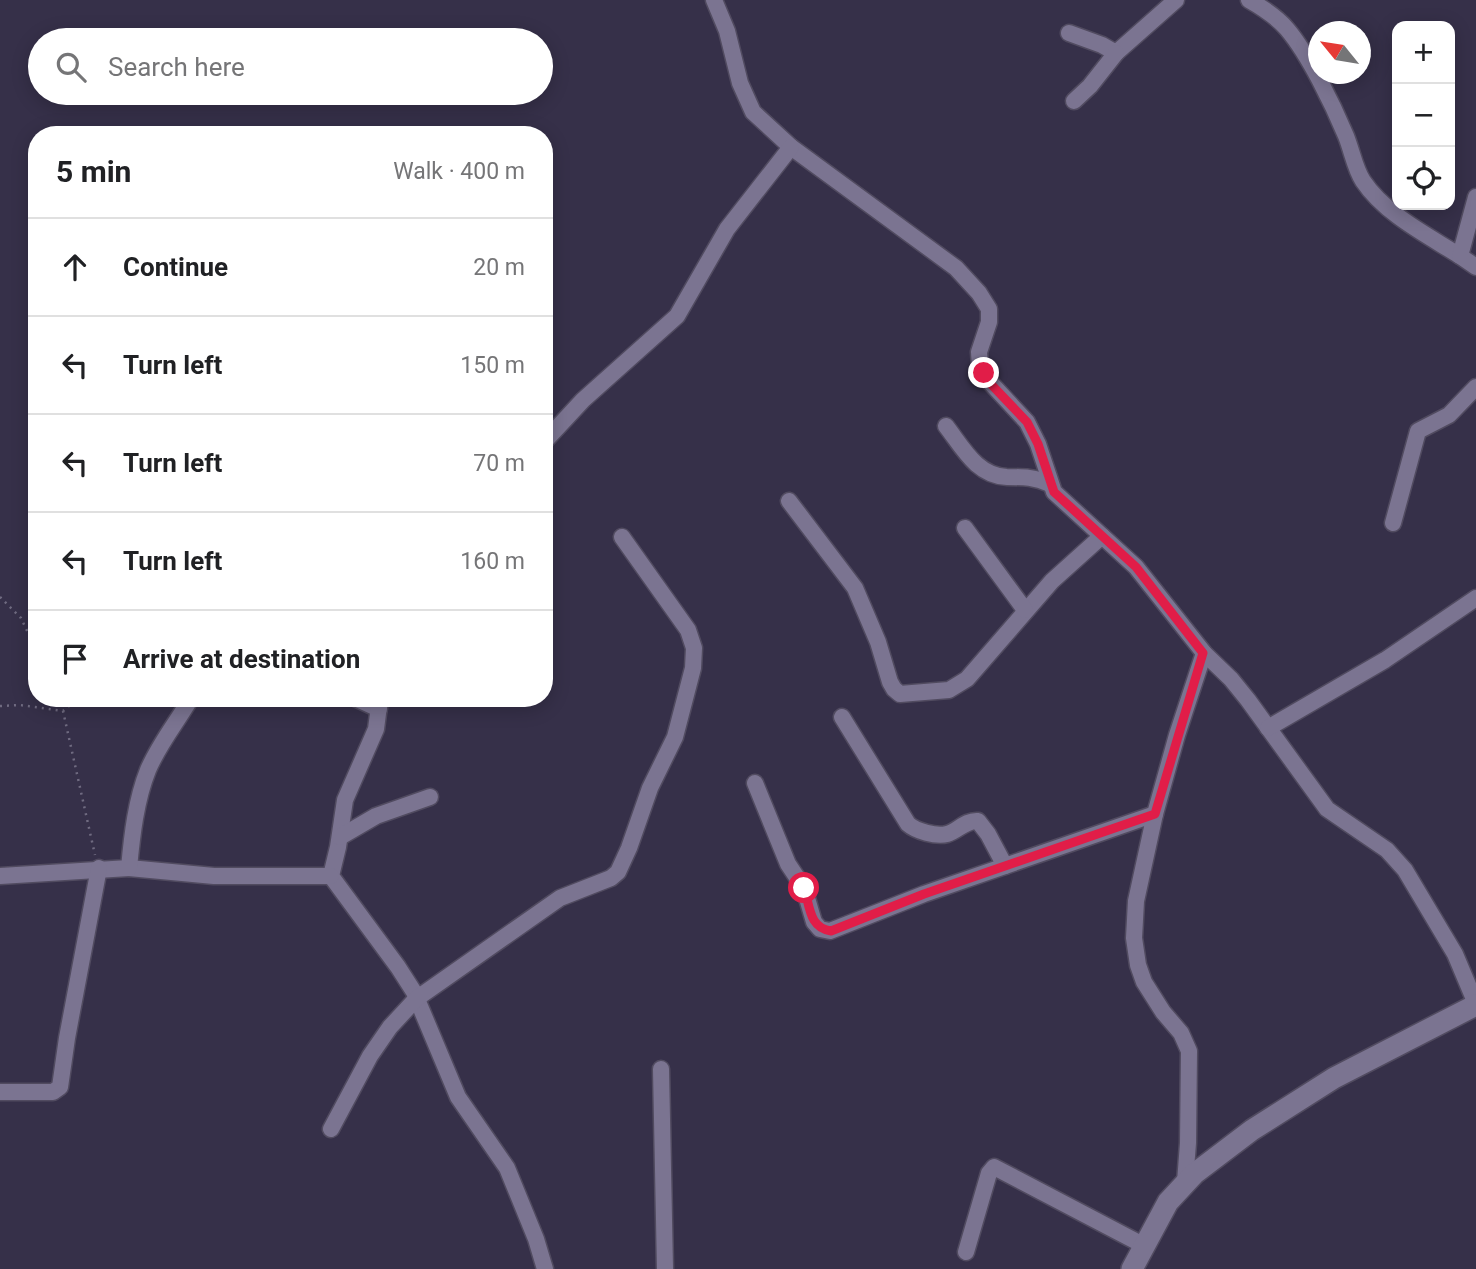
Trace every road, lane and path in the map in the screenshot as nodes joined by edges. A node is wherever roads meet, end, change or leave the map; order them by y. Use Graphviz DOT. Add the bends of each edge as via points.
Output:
graph roads {
  1 [pos="714,0"];
  2 [pos="1176,0"];
  3 [pos="1249,0"];
  4 [pos="1069,33"];
  5 [pos="1116,53"];
  6 [pos="1074,101"];
  7 [pos="791,147"];
  8 [pos="1476,197"];
  9 [pos="1460,256"];
  10 [pos="1476,267"];
  11 [pos="1476,387"];
  12 [pos="946,426"];
  13 [pos="553,432"];
  14 [pos="1050,484"];
  15 [pos="789,501"];
  16 [pos="1393,523"];
  17 [pos="965,528"];
  18 [pos="1102,536"];
  19 [pos="622,537"];
  20 [pos="0,597"];
  21 [pos="1476,598"];
  22 [pos="1024,610"];
  23 [pos="28,632"];
  24 [pos="1203,653"];
  25 [pos="0,706"];
  26 [pos="28,706"];
  27 [pos="34,707"];
  28 [pos="61,707"];
  29 [pos="68,707"];
  30 [pos="186,707"];
  31 [pos="379,707"];
  32 [pos="63,711"];
  33 [pos="842,717"];
  34 [pos="1268,728"];
  35 [pos="755,783"];
  36 [pos="430,797"];
  37 [pos="1155,814"];
  38 [pos="340,837"];
  39 [pos="1005,866"];
  40 [pos="129,867"];
  41 [pos="99,868"];
  42 [pos="331,876"];
  43 [pos="0,877"];
  44 [pos="416,999"];
  45 [pos="1476,1004"];
  46 [pos="661,1069"];
  47 [pos="0,1092"];
  48 [pos="331,1129"];
  49 [pos="1185,1182"];
  50 [pos="1143,1245"];
  51 [pos="966,1252"];
  52 [pos="545,1269"];
  53 [pos="665,1269"];
  54 [pos="1132,1269"];
  1 -- 7 [label="street" via="747,101"];
  2 -- 5 [label="street"];
  3 -- 9 [label="street" via="1288,30 1307,60 1365,184 1396,213"];
  4 -- 5 [label="street"];
  5 -- 6 [label="street"];
  7 -- 13 [label="street" via="727,229 677,316"];
  7 -- 14 [label="street" via="956,268 979,293 989,309 980,367 1027,422"];
  8 -- 9 [label="street"];
  9 -- 10 [label="street"];
  11 -- 16 [label="street" via="1449,415 1418,431"];
  12 -- 14 [label="street" via="982,470 1000,476 1031,476"];
  14 -- 18 [label="street"];
  15 -- 22 [label="street" via="855,588 890,682 900,694 958,687"];
  17 -- 22 [label="street"];
  18 -- 22 [label="street"];
  18 -- 24 [label="street" via="1136,567"];
  19 -- 44 [label="street" via="688,629 694,648 675,737 650,788 629,848 614,876 560,898"];
  20 -- 23 [label="path" via="22,618"];
  21 -- 34 [label="street" via="1385,660"];
  24 -- 34 [label="street" via="1231,679"];
  24 -- 37 [label="street"];
  25 -- 26 [label="path"];
  27 -- 32 [label="path"];
  28 -- 32 [label="path"];
  29 -- 32 [label="path"];
  30 -- 40 [label="street" via="149,769 131,838"];
  31 -- 38 [label="street" via="368,752 348,788"];
  32 -- 41 [label="path"];
  33 -- 39 [label="street" via="908,824 943,835 978,821"];
  34 -- 45 [label="street" via="1327,809 1387,850 1405,870 1455,954"];
  35 -- 39 [label="street" via="788,864 804,888 814,922 823,930 839,929"];
  36 -- 38 [label="street" via="376,816"];
  37 -- 39 [label="street"];
  37 -- 49 [label="street" via="1136,901 1134,938 1144,982 1189,1051"];
  38 -- 42 [label="street"];
  40 -- 41 [label="street"];
  40 -- 42 [label="street" via="214,876"];
  41 -- 43 [label="street"];
  41 -- 47 [label="street" via="60,1087 53,1092"];
  42 -- 44 [label="street"];
  44 -- 48 [label="street" via="370,1055"];
  44 -- 52 [label="street" via="458,1097 507,1168"];
  45 -- 49 [label="street" via="1334,1078 1252,1130"];
  46 -- 53 [label="street"];
  49 -- 50 [label="street"];
  50 -- 51 [label="street" via="994,1167"];
  50 -- 54 [label="street"];
}
